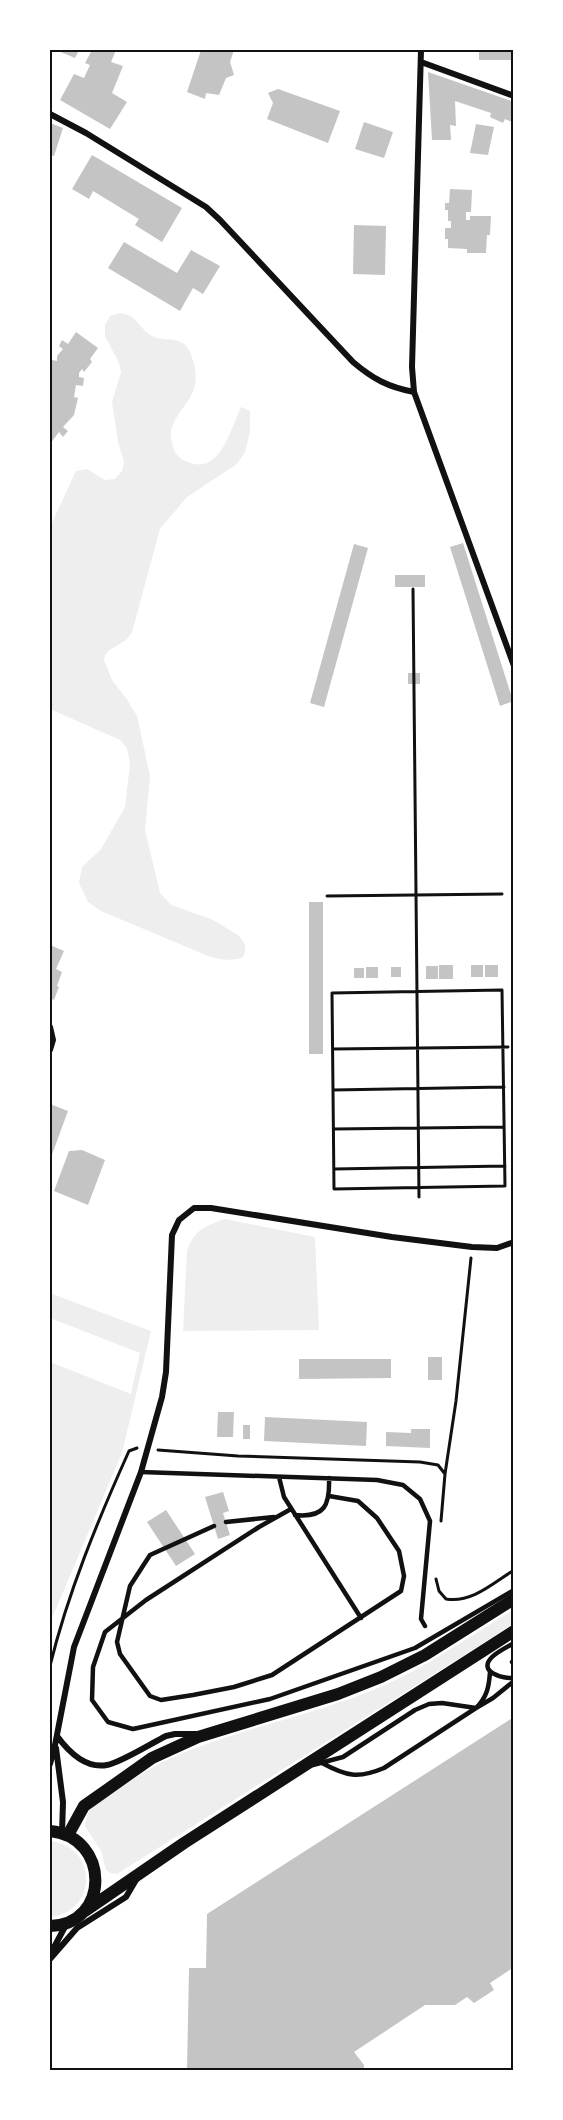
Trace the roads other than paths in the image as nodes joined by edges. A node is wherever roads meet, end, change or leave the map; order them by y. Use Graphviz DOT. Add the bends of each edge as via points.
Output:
graph roads {
  1 [pos="421,50"];
  2 [pos="421,62"];
  3 [pos="513,96"];
  4 [pos="50,114"];
  5 [pos="414,392"];
  6 [pos="513,666"];
  7 [pos="50,1027"];
  8 [pos="50,1050"];
  9 [pos="513,1242"];
  10 [pos="141,1472"];
  11 [pos="279,1477"];
  12 [pos="328,1478"];
  13 [pos="329,1496"];
  14 [pos="291,1509"];
  15 [pos="295,1515"];
  16 [pos="278,1516"];
  17 [pos="226,1522"];
  18 [pos="214,1526"];
  19 [pos="513,1590"];
  20 [pos="513,1599"];
  21 [pos="361,1617"];
  22 [pos="122,1618"];
  23 [pos="425,1626"];
  24 [pos="513,1631"];
  25 [pos="513,1643"];
  26 [pos="490,1672"];
  27 [pos="513,1679"];
  28 [pos="476,1708"];
  29 [pos="208,1734"];
  30 [pos="57,1736"];
  31 [pos="55,1745"];
  32 [pos="322,1763"];
  33 [pos="50,1764"];
  34 [pos="299,1769"];
  35 [pos="60,1833"];
  36 [pos="140,1874"];
  37 [pos="84,1911"];
  38 [pos="67,1923"];
  39 [pos="50,1926"];
  40 [pos="50,1958"];
  1 -- 2 [label="street"];
  2 -- 3 [label="street"];
  2 -- 5 [label="street"];
  4 -- 5 [label="street" via="206,207 353,362 394,389"];
  5 -- 6 [label="street"];
  7 -- 8 [label="street"];
  9 -- 10 [label="street" via="497,1248 472,1247 194,1208 179,1220 172,1235 166,1372"];
  10 -- 11 [label="lane"];
  10 -- 30 [label="street" via="74,1647"];
  11 -- 12 [label="lane"];
  11 -- 14 [label="lane"];
  12 -- 13 [label="lane"];
  12 -- 23 [label="lane" via="404,1485 420,1499 430,1521 421,1619"];
  13 -- 15 [label="lane" via="324,1509 317,1513"];
  13 -- 21 [label="lane" via="358,1501 376,1518 399,1551 404,1576 401,1591"];
  14 -- 15 [label="lane"];
  14 -- 16 [label="lane"];
  15 -- 21 [label="lane"];
  16 -- 17 [label="lane"];
  16 -- 22 [label="lane"];
  18 -- 22 [label="lane" via="150,1556 129,1586"];
  19 -- 22 [label="lane" via="415,1648 358,1669 270,1698 133,1729 108,1722 92,1700 93,1667 105,1632"];
  20 -- 29 [label="main road" via="381,1677"];
  21 -- 22 [label="lane" via="272,1675 234,1687 161,1700 150,1696 120,1654 117,1642"];
  24 -- 34 [label="main road"];
  25 -- 26 [label="lane" via="492,1657"];
  26 -- 27 [label="lane"];
  26 -- 28 [label="lane" via="488,1690"];
  27 -- 28 [label="lane"];
  28 -- 32 [label="lane" via="429,1704 343,1757"];
  28 -- 32 [label="lane" via="368,1775 352,1776"];
  29 -- 30 [label="street" via="166,1736 107,1765 81,1760"];
  29 -- 35 [label="main road" via="134,1769 84,1806"];
  30 -- 31 [label="street"];
  31 -- 33 [label="street"];
  31 -- 35 [label="street" via="63,1802"];
  32 -- 34 [label="lane"];
  34 -- 36 [label="main road"];
  35 -- 37 [label="main road" via="79,1842 93,1862 96,1888"];
  36 -- 37 [label="main road"];
  36 -- 40 [label="street" via="126,1897 77,1928"];
  37 -- 38 [label="main road"];
  38 -- 39 [label="main road"];
  38 -- 40 [label="street"];
}
